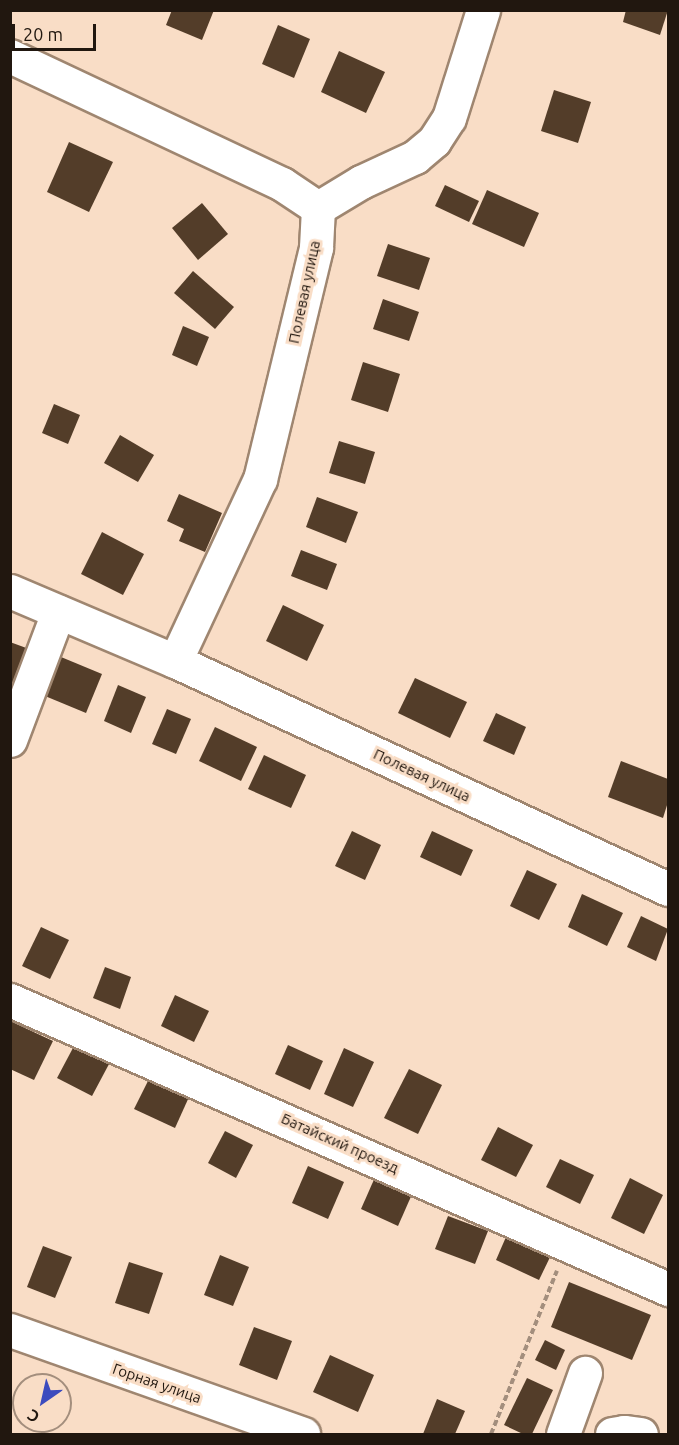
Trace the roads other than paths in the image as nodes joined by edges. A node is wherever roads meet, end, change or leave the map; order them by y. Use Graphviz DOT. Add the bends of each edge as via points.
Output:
graph roads {
  1 [pos="483,10"];
  2 [pos="10,56"];
  3 [pos="318,207"];
  4 [pos="10,591"];
  5 [pos="58,612"];
  6 [pos="175,662"];
  7 [pos="10,740"];
  8 [pos="669,889"];
  9 [pos="10,1000"];
  10 [pos="669,1288"];
  11 [pos="10,1330"];
  12 [pos="585,1373"];
  13 [pos="303,1434"];
  14 [pos="563,1434"];
  15 [pos="612,1434"];
  16 [pos="641,1434"];
  1 -- 3 [label="street" via="449,118 434,141 415,157"];
  2 -- 3 [label="street" via="282,184"];
  3 -- 6 [label="street, Полевая улица" via="316,248 260,479"];
  4 -- 5 [label="street, Полевая улица"];
  5 -- 6 [label="street, Полевая улица"];
  5 -- 7 [label="street"];
  6 -- 8 [label="street, Полевая улица"];
  9 -- 10 [label="street, Батайский проезд"];
  11 -- 13 [label="street, Горная улица"];
  12 -- 14 [label="street"];
  15 -- 16 [label="street"];
}
